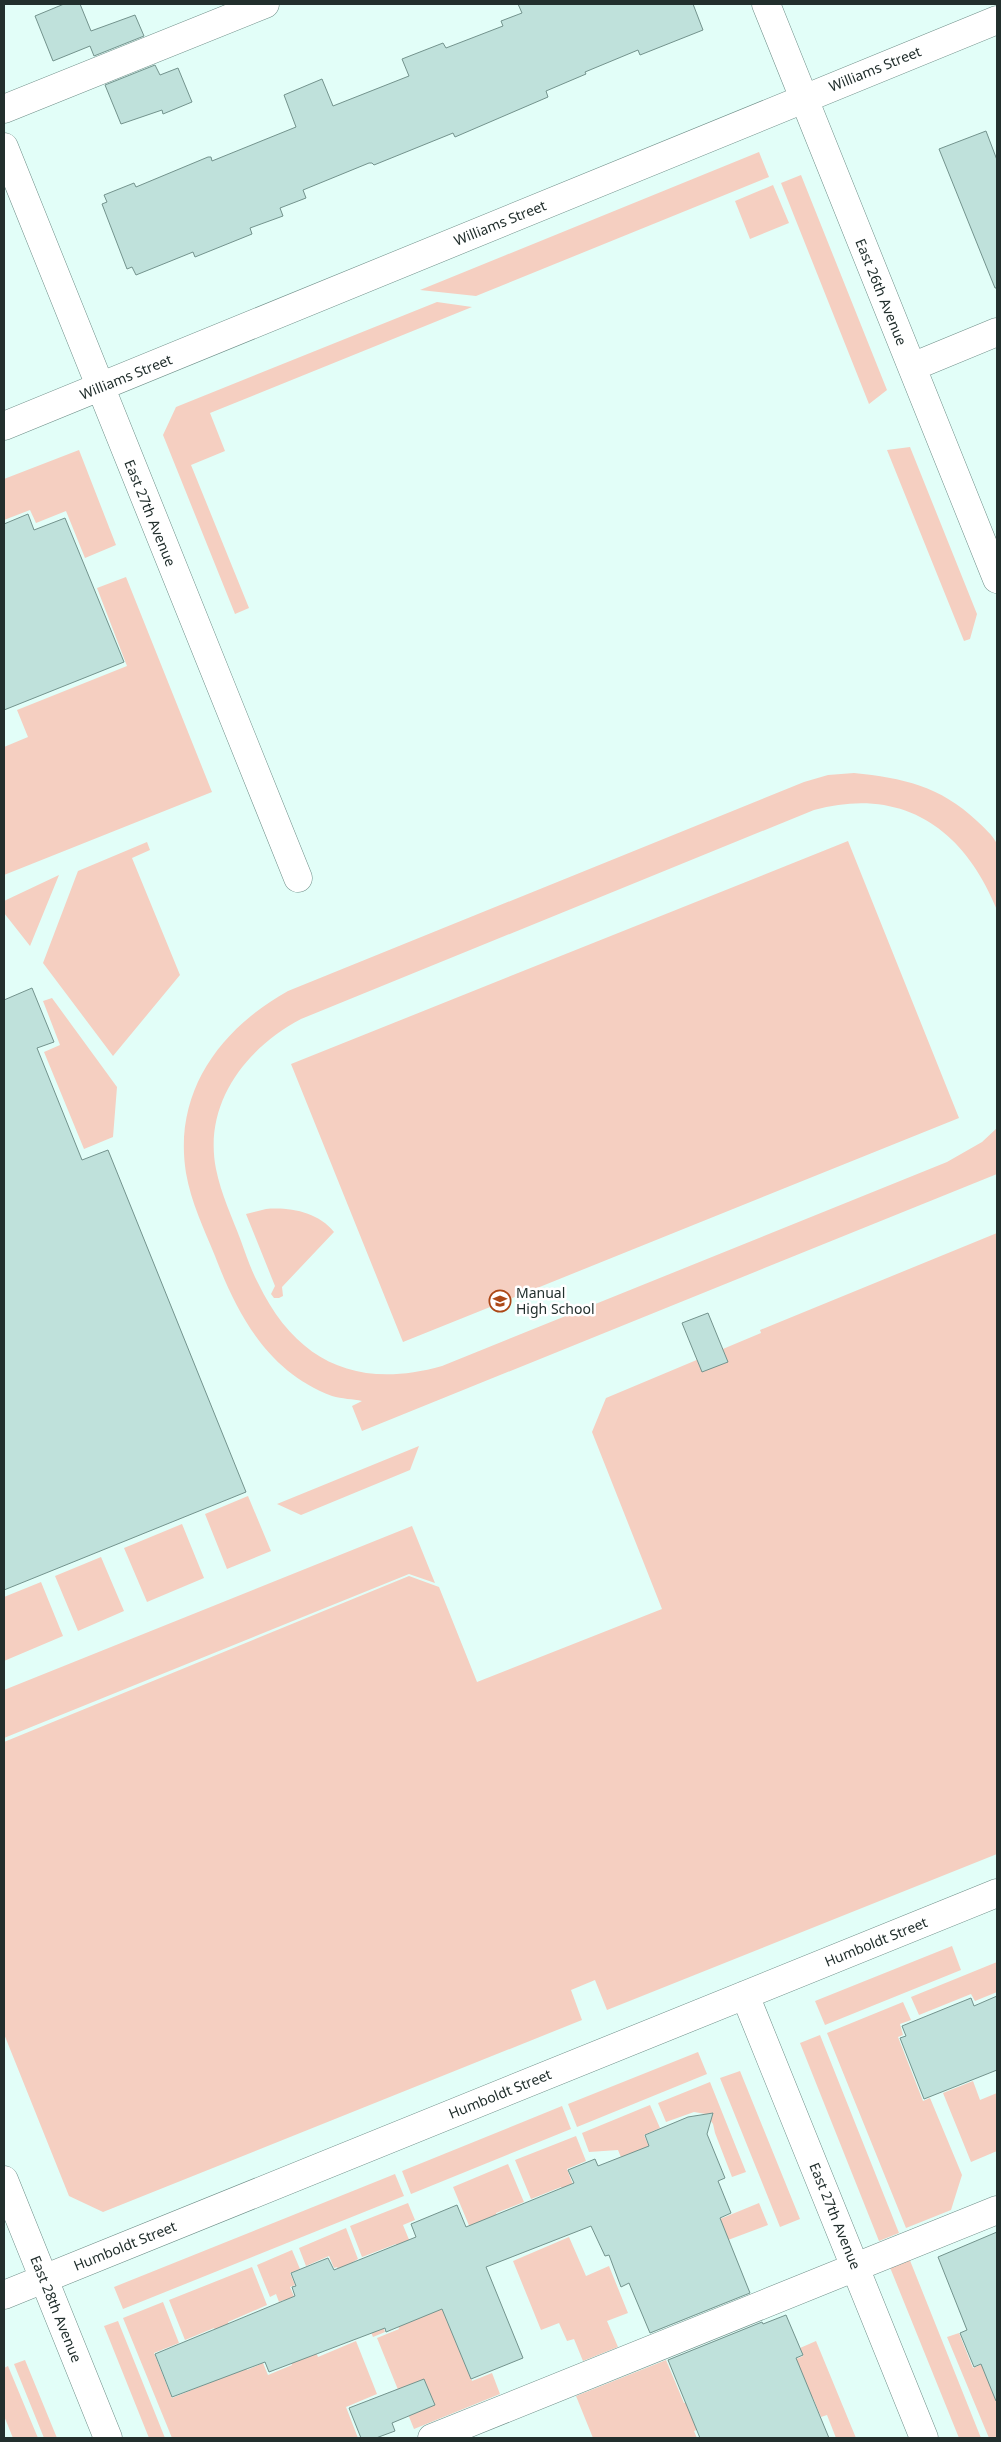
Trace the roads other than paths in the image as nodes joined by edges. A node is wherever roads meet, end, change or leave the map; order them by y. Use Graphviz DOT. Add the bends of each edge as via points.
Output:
graph roads {
  1 [pos="265,4"];
  2 [pos="766,4"];
  3 [pos="997,20"];
  4 [pos="804,98"];
  5 [pos="4,109"];
  6 [pos="4,147"];
  7 [pos="997,332"];
  8 [pos="912,367"];
  9 [pos="99,388"];
  10 [pos="4,426"];
  11 [pos="997,579"];
  12 [pos="298,878"];
  13 [pos="997,1893"];
  14 [pos="745,1995"];
  15 [pos="4,2180"];
  16 [pos="997,2210"];
  17 [pos="855,2267"];
  18 [pos="44,2279"];
  19 [pos="4,2296"];
  20 [pos="108,2438"];
  21 [pos="432,2438"];
  22 [pos="924,2438"];
  1 -- 5 [label="street"];
  2 -- 4 [label="street, East 26th Avenue"];
  3 -- 4 [label="street, Williams Street"];
  4 -- 8 [label="street, East 26th Avenue"];
  4 -- 9 [label="street, Williams Street"];
  6 -- 9 [label="street, East 27th Avenue"];
  7 -- 8 [label="street"];
  8 -- 11 [label="street, East 26th Avenue"];
  9 -- 10 [label="street, Williams Street"];
  9 -- 12 [label="street, East 27th Avenue"];
  13 -- 14 [label="street, Humboldt Street"];
  14 -- 17 [label="street, East 27th Avenue"];
  14 -- 18 [label="street, Humboldt Street"];
  15 -- 18 [label="street, East 28th Avenue"];
  16 -- 17 [label="street"];
  17 -- 21 [label="street"];
  17 -- 22 [label="street, East 27th Avenue"];
  18 -- 19 [label="street, Humboldt Street"];
  18 -- 20 [label="street, East 28th Avenue"];
}
